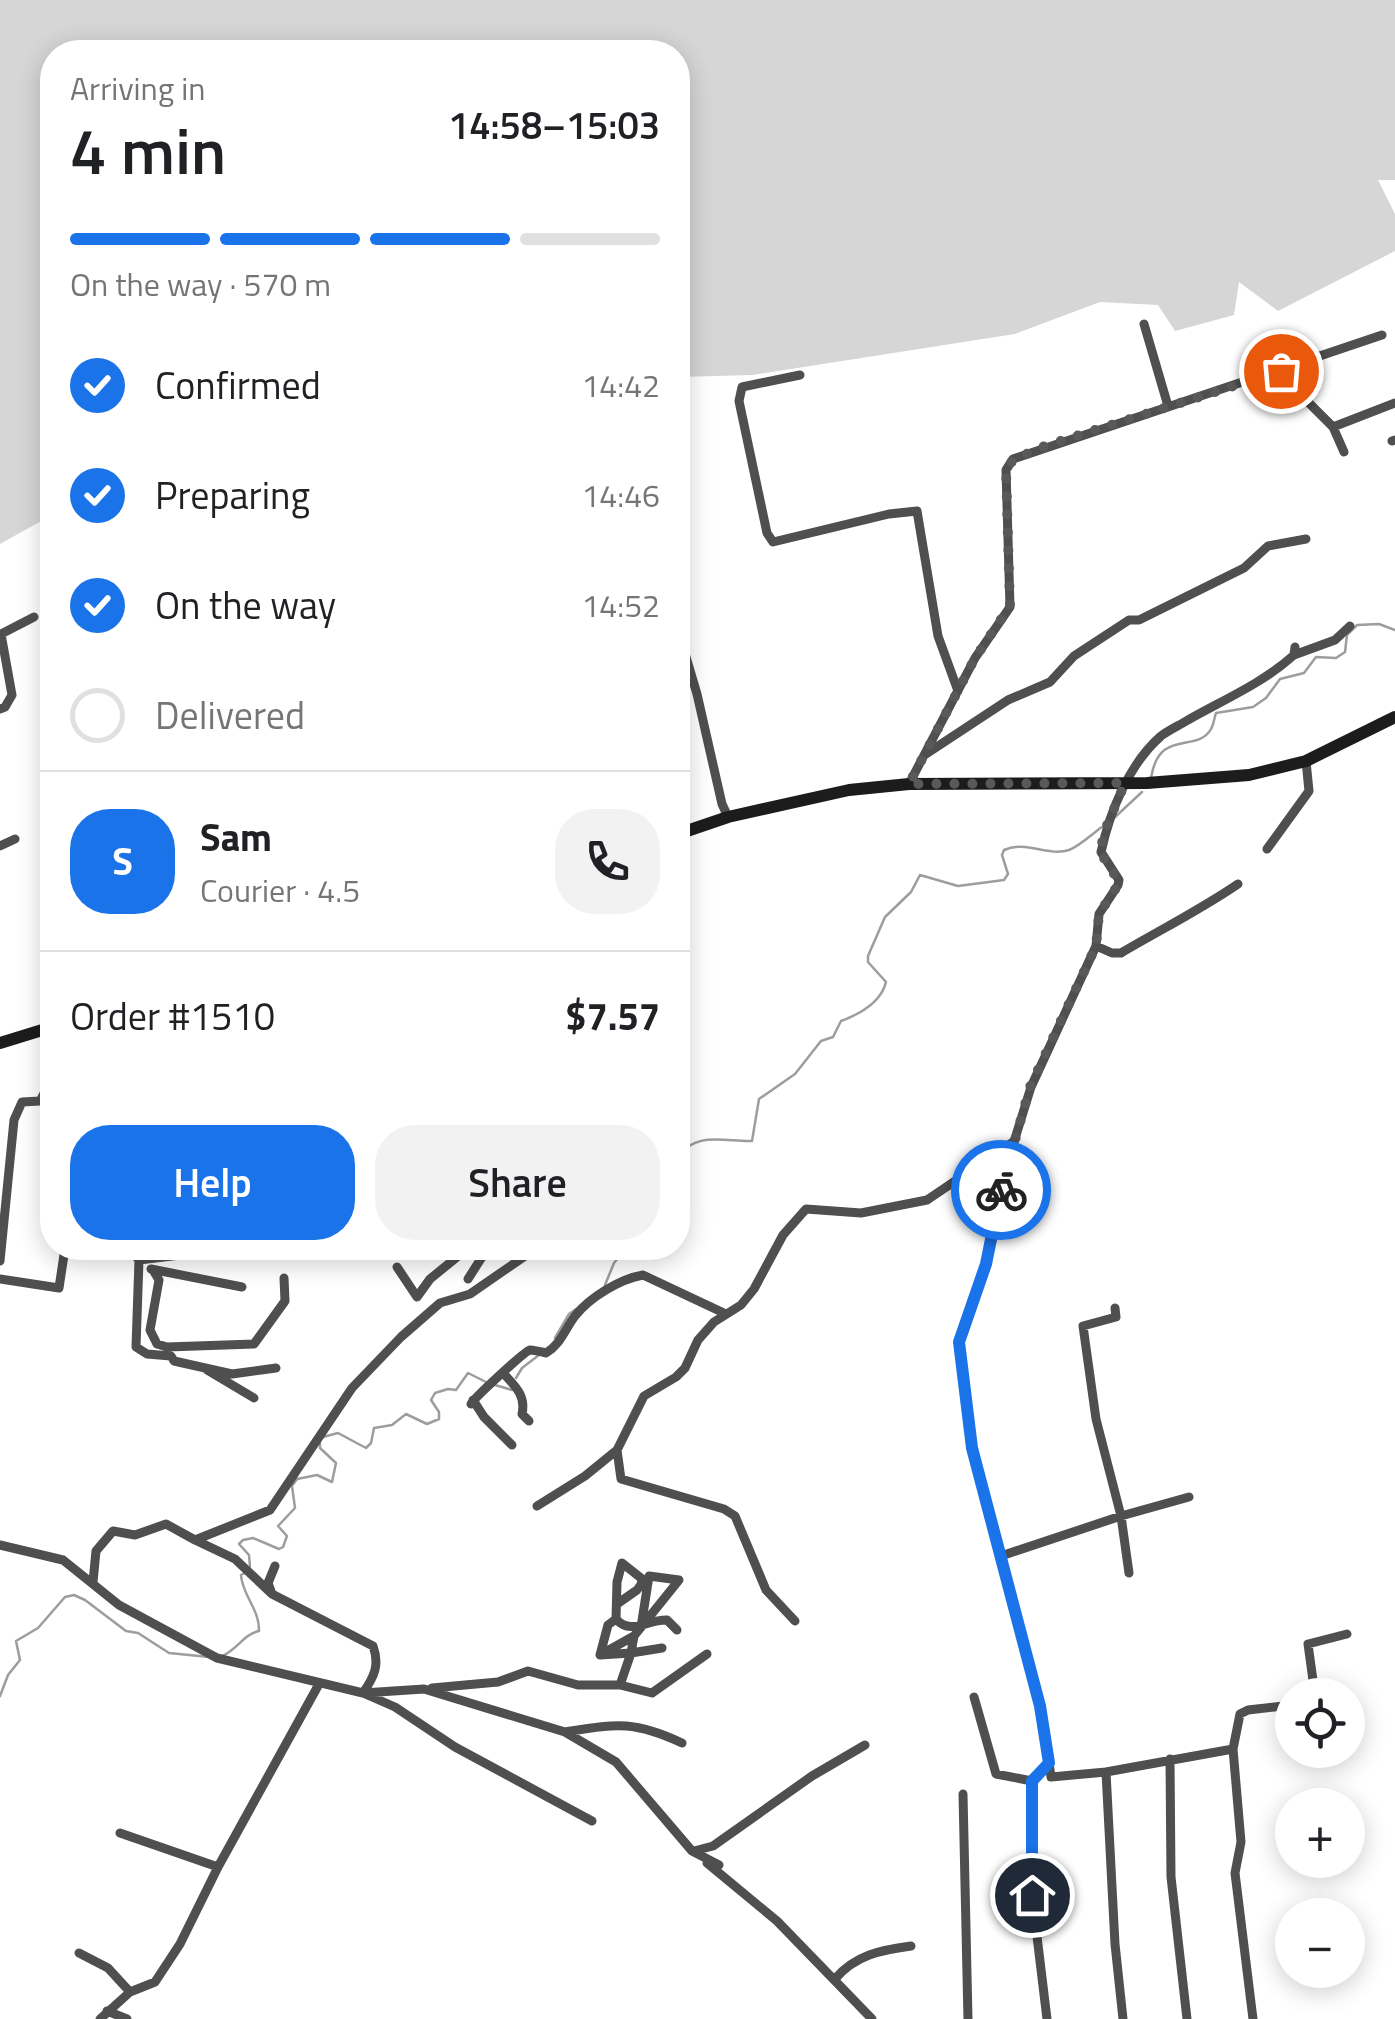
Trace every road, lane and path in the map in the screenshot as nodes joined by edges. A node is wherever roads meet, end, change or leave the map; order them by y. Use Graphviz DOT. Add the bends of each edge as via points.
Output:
graph roads {
  1 [pos="1144,324"];
  2 [pos="1382,335"];
  3 [pos="1278,372"];
  4 [pos="800,375"];
  5 [pos="1395,403"];
  6 [pos="1168,406"];
  7 [pos="1333,427"];
  8 [pos="1344,452"];
  9 [pos="1306,539"];
  10 [pos="34,617"];
  11 [pos="1350,626"];
  12 [pos="690,667"];
  13 [pos="958,690"];
  14 [pos="0,709"];
  15 [pos="1395,717"];
  16 [pos="924,755"];
  17 [pos="1306,761"];
  18 [pos="1125,783"];
  19 [pos="909,784"];
  20 [pos="728,818"];
  21 [pos="690,830"];
  22 [pos="14,839"];
  23 [pos="0,846"];
  24 [pos="1266,849"];
  25 [pos="1238,884"];
  26 [pos="1096,946"];
  27 [pos="40,1031"];
  28 [pos="0,1043"];
  29 [pos="40,1101"];
  30 [pos="1013,1142"];
  31 [pos="63,1260"];
  32 [pos="137,1260"];
  33 [pos="157,1260"];
  34 [pos="452,1260"];
  35 [pos="480,1260"];
  36 [pos="519,1260"];
  37 [pos="0,1261"];
  38 [pos="139,1263"];
  39 [pos="397,1266"];
  40 [pos="152,1270"];
  41 [pos="284,1278"];
  42 [pos="468,1279"];
  43 [pos="0,1280"];
  44 [pos="242,1288"];
  45 [pos="1115,1308"];
  46 [pos="726,1314"];
  47 [pos="200,1366"];
  48 [pos="276,1368"];
  49 [pos="504,1374"];
  50 [pos="254,1398"];
  51 [pos="528,1422"];
  52 [pos="512,1446"];
  53 [pos="617,1450"];
  54 [pos="1189,1498"];
  55 [pos="538,1506"];
  56 [pos="1120,1516"];
  57 [pos="194,1540"];
  58 [pos="0,1545"];
  59 [pos="1001,1556"];
  60 [pos="275,1566"];
  61 [pos="1129,1573"];
  62 [pos="93,1582"];
  63 [pos="272,1594"];
  64 [pos="617,1604"];
  65 [pos="616,1619"];
  66 [pos="796,1622"];
  67 [pos="642,1626"];
  68 [pos="678,1630"];
  69 [pos="1347,1634"];
  70 [pos="634,1636"];
  71 [pos="662,1648"];
  72 [pos="631,1653"];
  73 [pos="707,1654"];
  74 [pos="600,1655"];
  75 [pos="1313,1678"];
  76 [pos="320,1684"];
  77 [pos="620,1685"];
  78 [pos="424,1688"];
  79 [pos="363,1693"];
  80 [pos="974,1697"];
  81 [pos="1275,1708"];
  82 [pos="564,1732"];
  83 [pos="682,1743"];
  84 [pos="866,1745"];
  85 [pos="1233,1749"];
  86 [pos="1170,1760"];
  87 [pos="1049,1763"];
  88 [pos="1106,1772"];
  89 [pos="1032,1781"];
  90 [pos="963,1794"];
  91 [pos="592,1822"];
  92 [pos="120,1834"];
  93 [pos="692,1851"];
  94 [pos="719,1865"];
  95 [pos="218,1868"];
  96 [pos="910,1946"];
  97 [pos="79,1954"];
  98 [pos="835,1979"];
  99 [pos="130,1992"];
  100 [pos="104,2015"];
  101 [pos="127,2019"];
  102 [pos="872,2019"];
  103 [pos="968,2019"];
  104 [pos="1047,2019"];
  105 [pos="1124,2019"];
  106 [pos="1188,2019"];
  107 [pos="1253,2019"];
  1 -- 6 [label="street"];
  2 -- 3 [label="street"];
  3 -- 6 [label="street"];
  3 -- 7 [label="street"];
  4 -- 13 [label="street" via="742,387 739,400 767,533 773,542 918,512 938,636"];
  5 -- 7 [label="street"];
  6 -- 13 [label="street" via="1009,464 1010,606"];
  7 -- 8 [label="street"];
  9 -- 16 [label="street" via="1268,546 1244,568 1128,620 1074,656 1050,682 1008,700"];
  10 -- 14 [label="street" via="1,634 12,696"];
  11 -- 18 [label="street" via="1336,640 1295,651 1269,678 1161,736"];
  12 -- 20 [label="street"];
  13 -- 16 [label="street"];
  15 -- 17 [label="main road"];
  16 -- 19 [label="street"];
  17 -- 18 [label="main road" via="1249,775"];
  17 -- 24 [label="street" via="1309,791"];
  18 -- 19 [label="main road"];
  18 -- 26 [label="street" via="1100,852 1118,880 1099,914"];
  19 -- 20 [label="main road" via="849,790"];
  20 -- 21 [label="main road"];
  22 -- 23 [label="street"];
  25 -- 26 [label="street" via="1121,954"];
  26 -- 30 [label="street" via="1030,1087"];
  27 -- 28 [label="main road"];
  29 -- 37 [label="street" via="22,1102 14,1120"];
  30 -- 46 [label="street" via="928,1200 861,1213 806,1210 783,1235 754,1289"];
  30 -- 59 [label="street" via="986,1264 959,1342 972,1448"];
  31 -- 43 [label="street" via="59,1288"];
  32 -- 38 [label="street"];
  33 -- 38 [label="street"];
  34 -- 39 [label="street" via="417,1297"];
  35 -- 42 [label="street"];
  36 -- 57 [label="street" via="470,1294 440,1303 401,1337 352,1388 270,1510"];
  38 -- 40 [label="street"];
  38 -- 47 [label="street" via="136,1347"];
  40 -- 41 [label="street" via="159,1280 150,1330 167,1348 254,1344 285,1301"];
  40 -- 44 [label="street"];
  45 -- 56 [label="street" via="1116,1317 1083,1326 1096,1419"];
  46 -- 49 [label="street" via="643,1274 579,1310 554,1348 527,1350"];
  46 -- 53 [label="street" via="698,1340 676,1378 644,1396"];
  47 -- 48 [label="street" via="232,1374"];
  47 -- 50 [label="street"];
  49 -- 51 [label="street" via="520,1392"];
  49 -- 52 [label="street" via="472,1402"];
  53 -- 55 [label="street"];
  53 -- 66 [label="street" via="621,1479 735,1516 766,1590"];
  54 -- 56 [label="street"];
  56 -- 59 [label="street"];
  56 -- 61 [label="street"];
  57 -- 62 [label="street" via="166,1524 135,1535 113,1532 96,1551"];
  57 -- 63 [label="street" via="235,1559"];
  58 -- 62 [label="street" via="62,1560"];
  59 -- 87 [label="street"];
  60 -- 63 [label="street" via="268,1583"];
  62 -- 76 [label="street" via="119,1605 217,1658"];
  63 -- 79 [label="street" via="373,1646 375,1675"];
  64 -- 65 [label="street"];
  65 -- 67 [label="street"];
  65 -- 74 [label="street"];
  67 -- 67 [label="street" via="652,1613 679,1580 649,1576"];
  67 -- 68 [label="street" via="660,1619"];
  67 -- 70 [label="street"];
  69 -- 75 [label="street" via="1308,1644"];
  70 -- 72 [label="street"];
  70 -- 74 [label="street"];
  71 -- 72 [label="street"];
  72 -- 74 [label="street"];
  72 -- 77 [label="street"];
  73 -- 77 [label="street" via="652,1694"];
  76 -- 79 [label="street"];
  76 -- 95 [label="street"];
  77 -- 78 [label="street" via="578,1685 528,1671 498,1682"];
  78 -- 79 [label="street"];
  78 -- 82 [label="street"];
  79 -- 91 [label="street"];
  80 -- 89 [label="street" via="996,1774"];
  81 -- 85 [label="street" via="1240,1714"];
  82 -- 83 [label="street" via="623,1723"];
  82 -- 93 [label="street" via="616,1762"];
  84 -- 93 [label="street" via="714,1846"];
  85 -- 86 [label="street"];
  85 -- 107 [label="street" via="1241,1842 1235,1873"];
  86 -- 88 [label="street"];
  86 -- 106 [label="street" via="1171,1877"];
  87 -- 88 [label="street" via="1051,1777"];
  87 -- 89 [label="street"];
  88 -- 105 [label="street"];
  89 -- 104 [label="street" via="1032,1895"];
  90 -- 103 [label="street"];
  92 -- 95 [label="street"];
  93 -- 94 [label="street"];
  93 -- 98 [label="street" via="777,1920"];
  95 -- 99 [label="street" via="155,1982"];
  96 -- 98 [label="street" via="848,1964"];
  97 -- 99 [label="street" via="108,1968"];
  98 -- 102 [label="street"];
  99 -- 100 [label="street"];
  100 -- 101 [label="street"];
}
